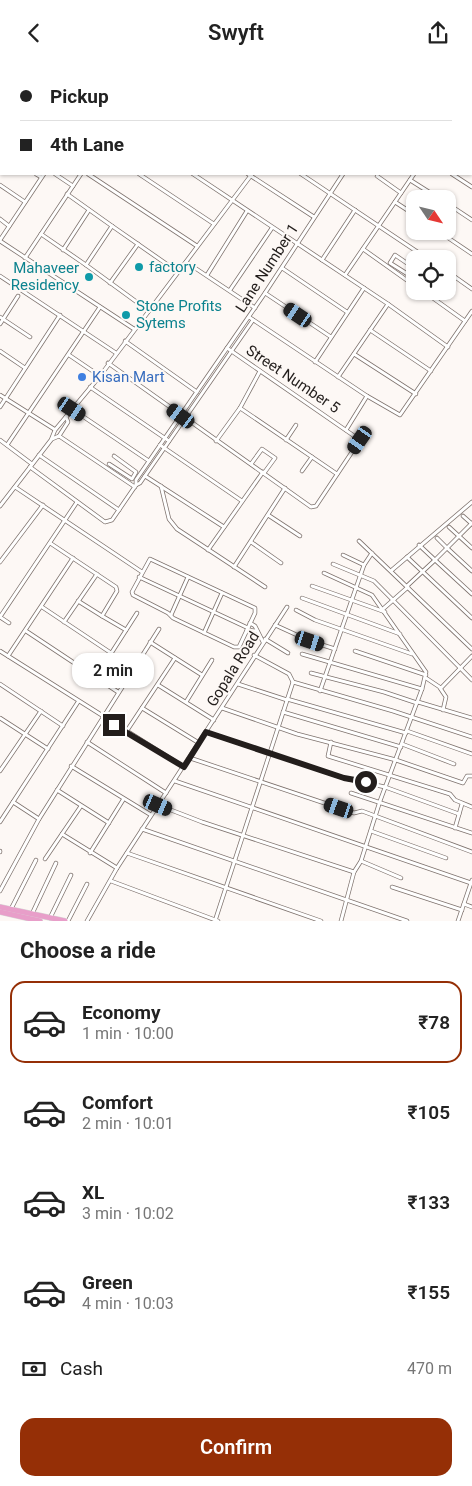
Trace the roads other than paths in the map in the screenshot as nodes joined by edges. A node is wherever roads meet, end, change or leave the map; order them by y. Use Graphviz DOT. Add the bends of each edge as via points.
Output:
graph roads {
  1 [pos="56,175"];
  2 [pos="79,175"];
  3 [pos="90,175"];
  4 [pos="140,175"];
  5 [pos="194,175"];
  6 [pos="201,175"];
  7 [pos="250,175"];
  8 [pos="252,175"];
  9 [pos="303,175"];
  10 [pos="341,175"];
  11 [pos="376,175"];
  12 [pos="413,175"];
  13 [pos="454,175"];
  14 [pos="43,176"];
  15 [pos="199,178"];
  16 [pos="410,180"];
  17 [pos="0,185"];
  18 [pos="72,186"];
  19 [pos="472,187"];
  20 [pos="426,190"];
  21 [pos="330,193"];
  22 [pos="401,193"];
  23 [pos="67,195"];
  24 [pos="232,200"];
  25 [pos="25,202"];
  26 [pos="395,202"];
  27 [pos="406,209"];
  28 [pos="456,209"];
  29 [pos="355,210"];
  30 [pos="89,211"];
  31 [pos="247,211"];
  32 [pos="314,217"];
  33 [pos="0,219"];
  34 [pos="472,220"];
  35 [pos="214,224"];
  36 [pos="379,225"];
  37 [pos="10,226"];
  38 [pos="112,226"];
  39 [pos="272,228"];
  40 [pos="41,234"];
  41 [pos="451,240"];
  42 [pos="0,241"];
  43 [pos="138,244"];
  44 [pos="297,244"];
  45 [pos="198,246"];
  46 [pos="63,249"];
  47 [pos="363,249"];
  48 [pos="415,250"];
  49 [pos="472,254"];
  50 [pos="26,258"];
  51 [pos="322,259"];
  52 [pos="186,261"];
  53 [pos="86,265"];
  54 [pos="392,267"];
  55 [pos="282,268"];
  56 [pos="178,272"];
  57 [pos="207,275"];
  58 [pos="345,275"];
  59 [pos="404,275"];
  60 [pos="0,276"];
  61 [pos="456,278"];
  62 [pos="110,283"];
  63 [pos="364,288"];
  64 [pos="472,289"];
  65 [pos="230,291"];
  66 [pos="265,293"];
  67 [pos="18,296"];
  68 [pos="436,300"];
  69 [pos="388,304"];
  70 [pos="100,307"];
  71 [pos="255,308"];
  72 [pos="149,311"];
  73 [pos="472,311"];
  74 [pos="348,312"];
  75 [pos="60,315"];
  76 [pos="249,317"];
  77 [pos="1,318"];
  78 [pos="253,320"];
  79 [pos="465,321"];
  80 [pos="0,324"];
  81 [pos="134,329"];
  82 [pos="370,329"];
  83 [pos="84,331"];
  84 [pos="30,337"];
  85 [pos="330,337"];
  86 [pos="125,341"];
  87 [pos="448,347"];
  88 [pos="227,348"];
  89 [pos="0,351"];
  90 [pos="231,351"];
  91 [pos="116,353"];
  92 [pos="354,354"];
  93 [pos="68,355"];
  94 [pos="315,361"];
  95 [pos="108,363"];
  96 [pos="25,368"];
  97 [pos="260,371"];
  98 [pos="431,371"];
  99 [pos="100,376"];
  100 [pos="338,377"];
  101 [pos="90,387"];
  102 [pos="197,392"];
  103 [pos="0,395"];
  104 [pos="416,395"];
  105 [pos="367,396"];
  106 [pos="6,399"];
  107 [pos="0,407"];
  108 [pos="240,408"];
  109 [pos="72,409"];
  110 [pos="28,413"];
  111 [pos="181,416"];
  112 [pos="66,417"];
  113 [pos="185,419"];
  114 [pos="296,425"];
  115 [pos="346,429"];
  116 [pos="54,430"];
  117 [pos="59,435"];
  118 [pos="165,439"];
  119 [pos="0,440"];
  120 [pos="51,440"];
  121 [pos="286,440"];
  122 [pos="169,441"];
  123 [pos="216,441"];
  124 [pos="5,444"];
  125 [pos="160,445"];
  126 [pos="0,448"];
  127 [pos="164,448"];
  128 [pos="302,451"];
  129 [pos="39,455"];
  130 [pos="300,455"];
  131 [pos="114,457"];
  132 [pos="312,457"];
  133 [pos="149,461"];
  134 [pos="124,463"];
  135 [pos="109,464"];
  136 [pos="251,464"];
  137 [pos="31,466"];
  138 [pos="302,471"];
  139 [pos="117,472"];
  140 [pos="141,473"];
  141 [pos="264,473"];
  142 [pos="337,474"];
  143 [pos="145,476"];
  144 [pos="136,486"];
  145 [pos="161,486"];
  146 [pos="15,487"];
  147 [pos="285,488"];
  148 [pos="242,501"];
  149 [pos="77,502"];
  150 [pos="472,502"];
  151 [pos="43,505"];
  152 [pos="0,506"];
  153 [pos="119,510"];
  154 [pos="268,515"];
  155 [pos="463,516"];
  156 [pos="65,520"];
  157 [pos="472,524"];
  158 [pos="224,527"];
  159 [pos="449,527"];
  160 [pos="300,536"];
  161 [pos="459,536"];
  162 [pos="438,539"];
  163 [pos="359,541"];
  164 [pos="250,542"];
  165 [pos="50,543"];
  166 [pos="419,545"];
  167 [pos="447,548"];
  168 [pos="472,548"];
  169 [pos="208,551"];
  170 [pos="372,553"];
  171 [pos="343,555"];
  172 [pos="406,557"];
  173 [pos="73,558"];
  174 [pos="435,560"];
  175 [pos="0,561"];
  176 [pos="281,563"];
  177 [pos="333,564"];
  178 [pos="364,565"];
  179 [pos="234,567"];
  180 [pos="392,570"];
  181 [pos="472,571"];
  182 [pos="142,572"];
  183 [pos="422,572"];
  184 [pos="324,573"];
  185 [pos="97,574"];
  186 [pos="361,575"];
  187 [pos="139,577"];
  188 [pos="188,577"];
  189 [pos="312,586"];
  190 [pos="265,587"];
  191 [pos="357,587"];
  192 [pos="407,587"];
  193 [pos="222,593"];
  194 [pos="472,594"];
  195 [pos="179,596"];
  196 [pos="302,598"];
  197 [pos="78,601"];
  198 [pos="392,601"];
  199 [pos="352,602"];
  200 [pos="42,607"];
  201 [pos="287,607"];
  202 [pos="296,610"];
  203 [pos="214,611"];
  204 [pos="384,611"];
  205 [pos="137,613"];
  206 [pos="171,615"];
  207 [pos="102,616"];
  208 [pos="347,616"];
  209 [pos="0,617"];
  210 [pos="472,618"];
  211 [pos="64,622"];
  212 [pos="9,623"];
  213 [pos="275,625"];
  214 [pos="249,627"];
  215 [pos="159,629"];
  216 [pos="126,630"];
  217 [pos="342,630"];
  218 [pos="26,631"];
  219 [pos="257,631"];
  220 [pos="204,633"];
  221 [pos="400,634"];
  222 [pos="264,641"];
  223 [pos="150,642"];
  224 [pos="335,649"];
  225 [pos="472,649"];
  226 [pos="0,651"];
  227 [pos="355,651"];
  228 [pos="111,653"];
  229 [pos="288,653"];
  230 [pos="302,654"];
  231 [pos="254,655"];
  232 [pos="414,655"];
  233 [pos="8,656"];
  234 [pos="472,656"];
  235 [pos="176,658"];
  236 [pos="212,660"];
  237 [pos="330,663"];
  238 [pos="460,669"];
  239 [pos="311,673"];
  240 [pos="202,675"];
  241 [pos="426,676"];
  242 [pos="96,677"];
  243 [pos="324,677"];
  244 [pos="472,680"];
  245 [pos="293,682"];
  246 [pos="238,683"];
  247 [pos="0,684"];
  248 [pos="158,685"];
  249 [pos="440,688"];
  250 [pos="422,689"];
  251 [pos="320,691"];
  252 [pos="118,692"];
  253 [pos="287,699"];
  254 [pos="78,701"];
  255 [pos="186,702"];
  256 [pos="417,703"];
  257 [pos="142,708"];
  258 [pos="222,708"];
  259 [pos="443,710"];
  260 [pos="41,711"];
  261 [pos="283,712"];
  262 [pos="102,717"];
  263 [pos="412,717"];
  264 [pos="472,718"];
  265 [pos="1,720"];
  266 [pos="214,720"];
  267 [pos="63,726"];
  268 [pos="278,727"];
  269 [pos="126,732"];
  270 [pos="206,732"];
  271 [pos="407,732"];
  272 [pos="25,735"];
  273 [pos="472,737"];
  274 [pos="87,742"];
  275 [pos="331,742"];
  276 [pos="199,743"];
  277 [pos="402,746"];
  278 [pos="48,749"];
  279 [pos="270,753"];
  280 [pos="472,754"];
  281 [pos="190,758"];
  282 [pos="396,759"];
  283 [pos="454,764"];
  284 [pos="71,766"];
  285 [pos="184,767"];
  286 [pos="0,771"];
  287 [pos="391,775"];
  288 [pos="472,776"];
  289 [pos="174,781"];
  290 [pos="261,781"];
  291 [pos="385,787"];
  292 [pos="57,790"];
  293 [pos="166,793"];
  294 [pos="351,793"];
  295 [pos="124,800"];
  296 [pos="380,801"];
  297 [pos="13,802"];
  298 [pos="462,804"];
  299 [pos="158,805"];
  300 [pos="81,806"];
  301 [pos="472,807"];
  302 [pos="253,808"];
  303 [pos="459,814"];
  304 [pos="152,815"];
  305 [pos="375,816"];
  306 [pos="39,819"];
  307 [pos="0,822"];
  308 [pos="109,823"];
  309 [pos="455,828"];
  310 [pos="142,829"];
  311 [pos="371,831"];
  312 [pos="472,833"];
  313 [pos="62,834"];
  314 [pos="243,834"];
  315 [pos="365,846"];
  316 [pos="472,852"];
  317 [pos="90,853"];
  318 [pos="127,853"];
  319 [pos="446,858"];
  320 [pos="45,859"];
  321 [pos="36,860"];
  322 [pos="234,861"];
  323 [pos="361,861"];
  324 [pos="56,863"];
  325 [pos="117,868"];
  326 [pos="354,872"];
  327 [pos="71,875"];
  328 [pos="401,878"];
  329 [pos="111,881"];
  330 [pos="472,881"];
  331 [pos="87,884"];
  332 [pos="392,887"];
  333 [pos="226,889"];
  334 [pos="0,891"];
  335 [pos="347,900"];
  336 [pos="464,904"];
  337 [pos="0,907"];
  338 [pos="472,907"];
  339 [pos="11,909"];
  340 [pos="462,910"];
  341 [pos="0,912"];
  342 [pos="31,916"];
  343 [pos="50,918"];
  344 [pos="40,921"];
  345 [pos="66,921"];
  346 [pos="88,921"];
  347 [pos="216,921"];
  348 [pos="321,921"];
  349 [pos="341,921"];
  350 [pos="406,921"];
  351 [pos="458,921"];
  1 -- 18 [label="street"];
  2 -- 18 [label="street"];
  3 -- 45 [label="street"];
  4 -- 35 [label="street"];
  5 -- 15 [label="street"];
  6 -- 15 [label="street"];
  7 -- 24 [label="street"];
  8 -- 32 [label="street"];
  9 -- 21 [label="street"];
  10 -- 21 [label="street, Lane Number 1"];
  11 -- 22 [label="street"];
  12 -- 16 [label="street"];
  13 -- 19 [label="street"];
  14 -- 25 [label="street"];
  15 -- 24 [label="street"];
  16 -- 20 [label="street"];
  16 -- 22 [label="street"];
  17 -- 25 [label="street"];
  18 -- 23 [label="street"];
  21 -- 29 [label="street"];
  21 -- 32 [label="street, Lane Number 1"];
  22 -- 26 [label="street"];
  23 -- 30 [label="street"];
  23 -- 40 [label="street"];
  24 -- 31 [label="street"];
  24 -- 35 [label="street"];
  25 -- 37 [label="street"];
  26 -- 27 [label="street"];
  26 -- 36 [label="street"];
  28 -- 34 [label="street"];
  29 -- 36 [label="street"];
  29 -- 51 [label="street"];
  30 -- 38 [label="street"];
  30 -- 46 [label="street"];
  31 -- 39 [label="street"];
  31 -- 57 [label="street"];
  32 -- 44 [label="street, Lane Number 1"];
  33 -- 37 [label="street"];
  35 -- 45 [label="street"];
  36 -- 47 [label="street"];
  36 -- 48 [label="street"];
  37 -- 42 [label="street"];
  38 -- 43 [label="street"];
  38 -- 53 [label="street"];
  39 -- 44 [label="street"];
  39 -- 65 [label="street"];
  40 -- 46 [label="street"];
  40 -- 50 [label="street"];
  41 -- 49 [label="street"];
  42 -- 50 [label="street"];
  43 -- 56 [label="street"];
  43 -- 62 [label="street"];
  44 -- 51 [label="street"];
  44 -- 55 [label="street, Lane Number 1"];
  45 -- 52 [label="street"];
  46 -- 53 [label="street"];
  47 -- 54 [label="street"];
  47 -- 58 [label="street"];
  50 -- 70 [label="street"];
  51 -- 58 [label="street"];
  52 -- 56 [label="street"];
  52 -- 57 [label="street"];
  53 -- 62 [label="street"];
  54 -- 59 [label="street"];
  54 -- 59 [label="street" via="390,262 395,255 414,268 409,275"];
  55 -- 66 [label="street, Lane Number 1"];
  55 -- 74 [label="street"];
  56 -- 72 [label="street"];
  57 -- 65 [label="street"];
  58 -- 63 [label="street"];
  60 -- 75 [label="street"];
  61 -- 64 [label="street"];
  62 -- 72 [label="street"];
  63 -- 69 [label="street"];
  63 -- 74 [label="street"];
  65 -- 71 [label="street"];
  66 -- 71 [label="street, Lane Number 1"];
  66 -- 85 [label="street"];
  67 -- 77 [label="street"];
  68 -- 79 [label="street"];
  69 -- 82 [label="street"];
  69 -- 87 [label="street"];
  70 -- 81 [label="street"];
  70 -- 83 [label="street"];
  71 -- 76 [label="street, Lane Number 1"];
  72 -- 81 [label="street"];
  73 -- 79 [label="street"];
  74 -- 85 [label="street"];
  75 -- 83 [label="street"];
  75 -- 96 [label="street"];
  76 -- 78 [label="street"];
  76 -- 88 [label="street, Lane Number 1"];
  77 -- 80 [label="street"];
  77 -- 84 [label="street"];
  78 -- 90 [label="street"];
  78 -- 94 [label="street"];
  79 -- 87 [label="street"];
  81 -- 86 [label="street"];
  82 -- 92 [label="street"];
  82 -- 98 [label="street"];
  83 -- 91 [label="street"];
  83 -- 93 [label="street"];
  85 -- 94 [label="street"];
  86 -- 91 [label="street"];
  86 -- 102 [label="street"];
  87 -- 98 [label="street"];
  88 -- 90 [label="street, Street Number 5"];
  88 -- 102 [label="street, Lane Number 1"];
  89 -- 96 [label="street"];
  90 -- 97 [label="street, Street Number 5"];
  90 -- 113 [label="street"];
  91 -- 95 [label="street"];
  92 -- 100 [label="street"];
  92 -- 104 [label="street"];
  93 -- 99 [label="street"];
  93 -- 110 [label="street"];
  94 -- 100 [label="street"];
  95 -- 99 [label="street"];
  95 -- 111 [label="street"];
  96 -- 106 [label="street"];
  97 -- 108 [label="street"];
  97 -- 115 [label="street, Street Number 5"];
  98 -- 104 [label="street"];
  99 -- 101 [label="street"];
  100 -- 105 [label="street"];
  101 -- 109 [label="street"];
  101 -- 118 [label="street"];
  102 -- 111 [label="street, Lane Number 1"];
  103 -- 106 [label="street"];
  104 -- 105 [label="street" via="400,415"];
  105 -- 115 [label="street"];
  106 -- 107 [label="street"];
  106 -- 110 [label="street"];
  108 -- 121 [label="street"];
  108 -- 123 [label="street"];
  109 -- 112 [label="street"];
  109 -- 133 [label="street"];
  110 -- 116 [label="street"];
  110 -- 124 [label="street"];
  111 -- 113 [label="street"];
  111 -- 118 [label="street, Lane Number 1"];
  112 -- 116 [label="street"];
  112 -- 117 [label="street" via="68,422"];
  113 -- 122 [label="street"];
  113 -- 123 [label="street"];
  114 -- 121 [label="street"];
  115 -- 142 [label="street, Street Number 5" via="360,440"];
  116 -- 120 [label="street"];
  117 -- 120 [label="street"];
  117 -- 139 [label="street"];
  118 -- 122 [label="street"];
  118 -- 125 [label="street, Lane Number 1"];
  119 -- 124 [label="street"];
  120 -- 129 [label="street"];
  121 -- 128 [label="street"];
  122 -- 127 [label="street"];
  123 -- 136 [label="street"];
  124 -- 126 [label="street"];
  124 -- 137 [label="street"];
  125 -- 127 [label="street"];
  125 -- 133 [label="street, Lane Number 1"];
  127 -- 143 [label="street"];
  127 -- 148 [label="street"];
  128 -- 130 [label="street"];
  128 -- 132 [label="street"];
  129 -- 137 [label="street"];
  129 -- 153 [label="street"];
  131 -- 134 [label="street"];
  132 -- 138 [label="street"];
  132 -- 142 [label="street"];
  133 -- 140 [label="street, Lane Number 1"];
  134 -- 139 [label="street"];
  134 -- 139 [label="street" via="136,473 131,479"];
  135 -- 139 [label="street"];
  136 -- 141 [label="street"];
  136 -- 141 [label="street" via="262,449 268,453 275,458"];
  137 -- 146 [label="street"];
  137 -- 149 [label="street"];
  139 -- 144 [label="street"];
  140 -- 143 [label="street"];
  140 -- 144 [label="street, Lane Number 1"];
  141 -- 147 [label="street"];
  141 -- 148 [label="street"];
  142 -- 147 [label="street" via="314,507"];
  143 -- 144 [label="street"];
  143 -- 145 [label="street"];
  144 -- 153 [label="street"];
  145 -- 158 [label="street"];
  145 -- 169 [label="street" via="172,524"];
  146 -- 151 [label="street"];
  146 -- 152 [label="street"];
  147 -- 154 [label="street"];
  148 -- 158 [label="street"];
  149 -- 153 [label="street" via="105,522 112,520"];
  149 -- 156 [label="street"];
  150 -- 166 [label="street"];
  151 -- 156 [label="street"];
  151 -- 175 [label="street"];
  154 -- 160 [label="street"];
  154 -- 164 [label="street"];
  155 -- 157 [label="street"];
  156 -- 165 [label="street"];
  156 -- 182 [label="street"];
  157 -- 161 [label="street"];
  158 -- 169 [label="street"];
  159 -- 161 [label="street"];
  161 -- 167 [label="street"];
  161 -- 168 [label="street"];
  162 -- 167 [label="street"];
  163 -- 170 [label="street"];
  164 -- 176 [label="street"];
  164 -- 179 [label="street"];
  165 -- 173 [label="street"];
  165 -- 209 [label="street"];
  166 -- 172 [label="street"];
  166 -- 174 [label="street"];
  167 -- 174 [label="street"];
  167 -- 181 [label="street"];
  169 -- 179 [label="street"];
  170 -- 178 [label="street"];
  170 -- 180 [label="street"];
  171 -- 178 [label="street"];
  172 -- 180 [label="street"];
  172 -- 183 [label="street"];
  173 -- 185 [label="street"];
  173 -- 200 [label="street"];
  174 -- 183 [label="street"];
  174 -- 194 [label="street"];
  177 -- 186 [label="street"];
  178 -- 186 [label="street"];
  179 -- 190 [label="street"];
  180 -- 192 [label="street"];
  182 -- 187 [label="street"];
  182 -- 188 [label="street" via="151,559"];
  183 -- 192 [label="street"];
  183 -- 210 [label="street"];
  184 -- 191 [label="street"];
  185 -- 197 [label="street"];
  185 -- 207 [label="street" via="117,589"];
  186 -- 191 [label="street"];
  186 -- 198 [label="street" via="374,581"];
  187 -- 195 [label="street"];
  187 -- 206 [label="street" via="133,595"];
  188 -- 193 [label="street"];
  188 -- 195 [label="street"];
  189 -- 199 [label="street"];
  191 -- 199 [label="street"];
  191 -- 204 [label="street" via="372,595"];
  192 -- 198 [label="street"];
  192 -- 225 [label="street"];
  193 -- 203 [label="street"];
  193 -- 214 [label="street" via="255,608"];
  195 -- 203 [label="street"];
  195 -- 206 [label="street"];
  196 -- 208 [label="street"];
  197 -- 207 [label="street"];
  197 -- 211 [label="street"];
  198 -- 204 [label="street"];
  198 -- 238 [label="street"];
  199 -- 204 [label="street"];
  199 -- 208 [label="street"];
  200 -- 211 [label="street"];
  200 -- 218 [label="street"];
  201 -- 213 [label="street, Gopala Road"];
  202 -- 217 [label="street"];
  203 -- 214 [label="street"];
  203 -- 220 [label="street"];
  204 -- 221 [label="street"];
  205 -- 216 [label="street"];
  206 -- 220 [label="street"];
  207 -- 216 [label="street"];
  208 -- 217 [label="street"];
  208 -- 221 [label="street"];
  209 -- 212 [label="street"];
  211 -- 228 [label="street"];
  213 -- 222 [label="street, Gopala Road"];
  213 -- 224 [label="street"];
  214 -- 219 [label="street"];
  214 -- 219 [label="street" via="255,626"];
  214 -- 220 [label="street" via="238,648"];
  215 -- 223 [label="street"];
  216 -- 228 [label="street"];
  217 -- 224 [label="street"];
  217 -- 232 [label="street"];
  218 -- 233 [label="street"];
  218 -- 242 [label="street"];
  219 -- 222 [label="street"];
  221 -- 232 [label="street"];
  222 -- 229 [label="street"];
  222 -- 231 [label="street, Gopala Road"];
  223 -- 235 [label="street"];
  223 -- 252 [label="street"];
  224 -- 237 [label="street"];
  226 -- 233 [label="street"];
  227 -- 241 [label="street"];
  228 -- 242 [label="street"];
  230 -- 237 [label="street"];
  231 -- 245 [label="street" via="289,674"];
  231 -- 246 [label="street, Gopala Road"];
  232 -- 241 [label="street"];
  233 -- 254 [label="street"];
  234 -- 238 [label="street"];
  235 -- 240 [label="street"];
  235 -- 248 [label="street"];
  236 -- 240 [label="street"];
  237 -- 243 [label="street"];
  237 -- 250 [label="street"];
  238 -- 244 [label="street"];
  238 -- 249 [label="street"];
  239 -- 243 [label="street"];
  240 -- 255 [label="street"];
  241 -- 249 [label="street"];
  241 -- 250 [label="street"];
  242 -- 252 [label="street"];
  243 -- 251 [label="street"];
  243 -- 256 [label="street"];
  245 -- 251 [label="street"];
  245 -- 253 [label="street"];
  246 -- 253 [label="street"];
  246 -- 258 [label="street, Gopala Road"];
  247 -- 260 [label="street"];
  248 -- 255 [label="street"];
  248 -- 257 [label="street"];
  249 -- 259 [label="street" via="446,697"];
  250 -- 256 [label="street"];
  251 -- 263 [label="street"];
  252 -- 262 [label="street"];
  253 -- 261 [label="street"];
  253 -- 271 [label="street"];
  254 -- 262 [label="street"];
  254 -- 267 [label="street"];
  255 -- 266 [label="street"];
  256 -- 259 [label="street"];
  256 -- 263 [label="street"];
  257 -- 269 [label="street"];
  257 -- 276 [label="street"];
  258 -- 266 [label="street, Gopala Road"];
  258 -- 268 [label="street"];
  259 -- 264 [label="street"];
  260 -- 267 [label="street"];
  260 -- 272 [label="street"];
  261 -- 268 [label="street"];
  261 -- 277 [label="street"];
  262 -- 269 [label="street"];
  262 -- 274 [label="street"];
  263 -- 271 [label="street"];
  263 -- 273 [label="street"];
  265 -- 272 [label="street"];
  266 -- 270 [label="street, Gopala Road"];
  267 -- 278 [label="street"];
  268 -- 275 [label="street"];
  268 -- 279 [label="street"];
  269 -- 285 [label="street"];
  270 -- 276 [label="street, Gopala Road"];
  270 -- 279 [label="street"];
  271 -- 277 [label="street"];
  271 -- 280 [label="street"];
  272 -- 278 [label="street"];
  272 -- 286 [label="street"];
  274 -- 284 [label="street"];
  274 -- 293 [label="street"];
  275 -- 282 [label="street"];
  275 -- 287 [label="street" via="328,756"];
  276 -- 281 [label="street, Gopala Road"];
  277 -- 282 [label="street"];
  277 -- 283 [label="street"];
  278 -- 297 [label="street"];
  279 -- 290 [label="street"];
  279 -- 291 [label="street" via="344,778"];
  281 -- 285 [label="street, Gopala Road"];
  281 -- 290 [label="street"];
  282 -- 287 [label="street"];
  282 -- 288 [label="street" via="463,783 467,776"];
  284 -- 292 [label="street"];
  284 -- 295 [label="street"];
  285 -- 289 [label="street, Gopala Road"];
  287 -- 291 [label="street"];
  287 -- 298 [label="street" via="450,794"];
  289 -- 293 [label="street, Gopala Road"];
  289 -- 302 [label="street"];
  290 -- 302 [label="street"];
  290 -- 305 [label="street" via="354,813 362,811"];
  291 -- 296 [label="street"];
  291 -- 303 [label="street"];
  292 -- 300 [label="street"];
  292 -- 306 [label="street"];
  293 -- 299 [label="street, Gopala Road"];
  294 -- 296 [label="street"];
  295 -- 304 [label="street"];
  295 -- 308 [label="street"];
  296 -- 305 [label="street"];
  296 -- 309 [label="street"];
  297 -- 306 [label="street"];
  297 -- 307 [label="street"];
  298 -- 301 [label="street"];
  298 -- 303 [label="street"];
  299 -- 304 [label="street, Gopala Road"];
  299 -- 314 [label="street"];
  300 -- 308 [label="street"];
  300 -- 313 [label="street"];
  302 -- 314 [label="street"];
  302 -- 315 [label="street"];
  303 -- 309 [label="street"];
  304 -- 310 [label="street, Gopala Road"];
  305 -- 311 [label="street"];
  305 -- 316 [label="street"];
  306 -- 334 [label="street"];
  308 -- 317 [label="street"];
  309 -- 312 [label="street"];
  310 -- 318 [label="street, Gopala Road"];
  310 -- 322 [label="street"];
  311 -- 315 [label="street"];
  311 -- 319 [label="street"];
  313 -- 317 [label="street"];
  313 -- 320 [label="street"];
  314 -- 322 [label="street"];
  314 -- 326 [label="street"];
  315 -- 323 [label="street"];
  315 -- 330 [label="street"];
  317 -- 325 [label="street"];
  318 -- 325 [label="street, Gopala Road"];
  318 -- 333 [label="street"];
  321 -- 339 [label="street"];
  322 -- 333 [label="street"];
  322 -- 335 [label="street"];
  323 -- 326 [label="street"];
  323 -- 328 [label="street"];
  324 -- 342 [label="street"];
  325 -- 329 [label="street, Gopala Road"];
  326 -- 335 [label="street"];
  327 -- 343 [label="street"];
  329 -- 346 [label="street, Gopala Road"];
  329 -- 347 [label="street"];
  330 -- 336 [label="street"];
  331 -- 345 [label="street"];
  332 -- 340 [label="street"];
  333 -- 347 [label="street"];
  333 -- 348 [label="street"];
  335 -- 349 [label="street"];
  335 -- 350 [label="street"];
  336 -- 338 [label="street"];
  336 -- 340 [label="street"];
  337 -- 339 [label="main road"];
  339 -- 342 [label="main road"];
  340 -- 351 [label="street"];
  341 -- 342 [label="main road"];
  342 -- 343 [label="main road"];
  342 -- 344 [label="main road"];
  343 -- 345 [label="main road"];
}
